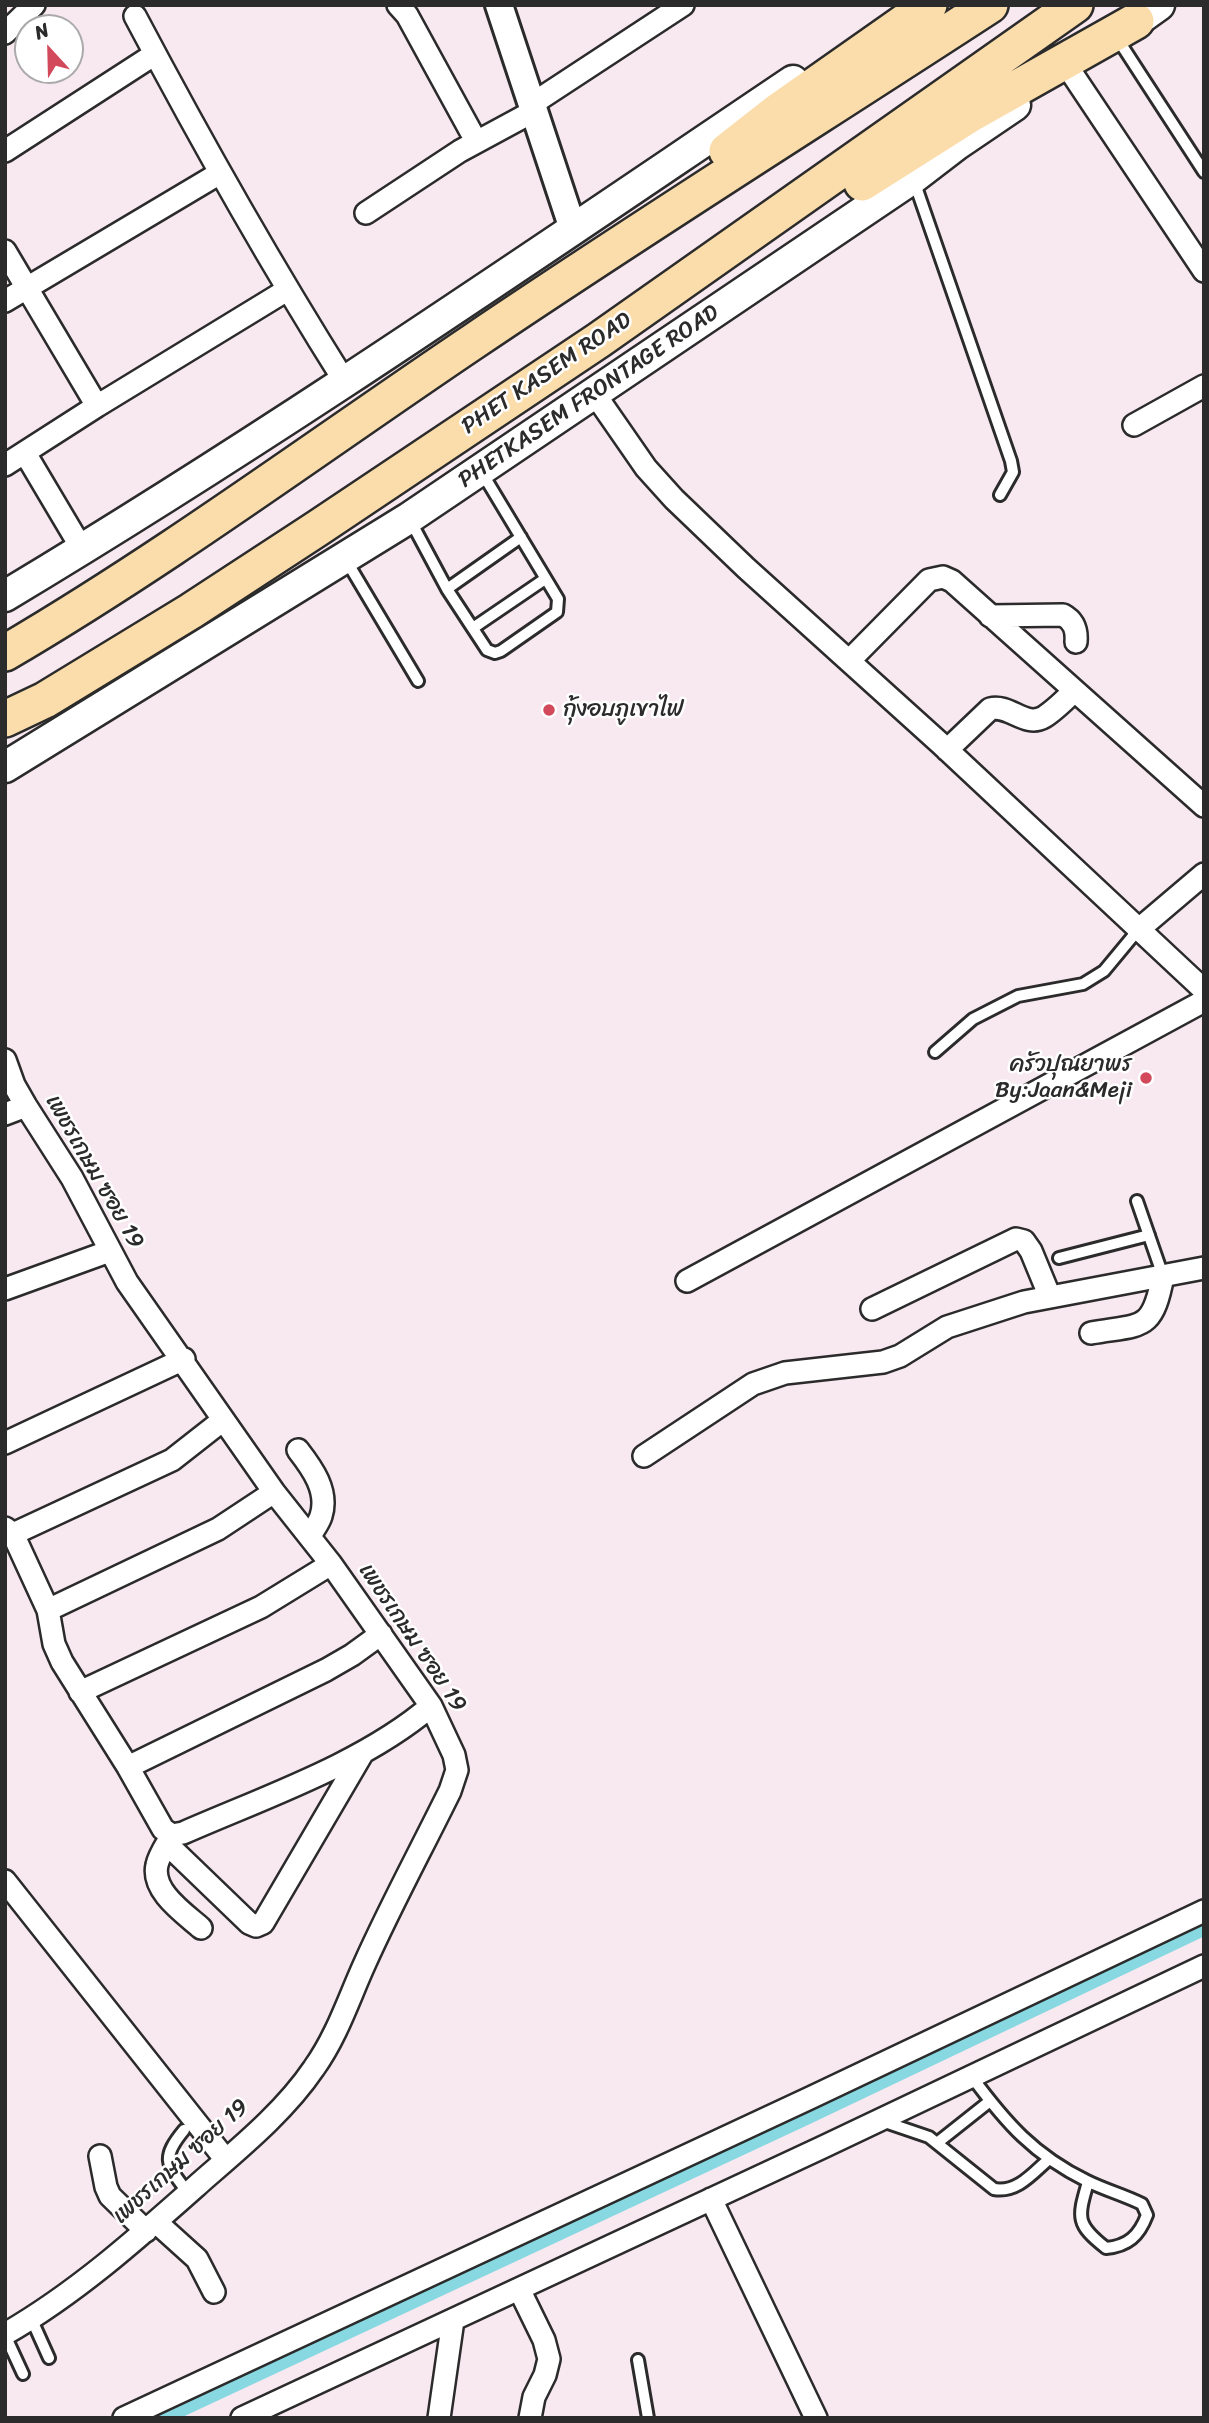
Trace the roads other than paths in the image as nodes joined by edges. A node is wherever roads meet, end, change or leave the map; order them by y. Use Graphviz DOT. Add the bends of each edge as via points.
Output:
graph roads {
  1 [pos="34,5"];
  2 [pos="398,5"];
  3 [pos="499,5"];
  4 [pos="905,5"];
  5 [pos="929,5"];
  6 [pos="990,5"];
  7 [pos="1075,5"];
  8 [pos="677,7"];
  9 [pos="135,16"];
  10 [pos="1137,21"];
  11 [pos="5,33"];
  12 [pos="155,54"];
  13 [pos="1069,69"];
  14 [pos="533,108"];
  15 [pos="476,141"];
  16 [pos="5,151"];
  17 [pos="1204,172"];
  18 [pos="220,173"];
  19 [pos="913,178"];
  20 [pos="366,213"];
  21 [pos="573,229"];
  22 [pos="5,251"];
  23 [pos="1204,271"];
  24 [pos="556,286"];
  25 [pos="26,288"];
  26 [pos="287,290"];
  27 [pos="5,301"];
  28 [pos="643,308"];
  29 [pos="345,382"];
  30 [pos="1204,386"];
  31 [pos="594,393"];
  32 [pos="97,406"];
  33 [pos="1134,425"];
  34 [pos="25,453"];
  35 [pos="5,465"];
  36 [pos="481,471"];
  37 [pos="1000,495"];
  38 [pos="409,518"];
  39 [pos="521,537"];
  40 [pos="82,549"];
  41 [pos="344,557"];
  42 [pos="545,579"];
  43 [pos="447,589"];
  44 [pos="5,596"];
  45 [pos="990,616"];
  46 [pos="473,628"];
  47 [pos="1076,642"];
  48 [pos="5,653"];
  49 [pos="849,661"];
  50 [pos="418,681"];
  51 [pos="1074,691"];
  52 [pos="5,722"];
  53 [pos="947,750"];
  54 [pos="5,767"];
  55 [pos="1204,806"];
  56 [pos="1204,874"];
  57 [pos="1138,930"];
  58 [pos="1204,990"];
  59 [pos="1204,1001"];
  60 [pos="935,1052"];
  61 [pos="5,1060"];
  62 [pos="26,1106"];
  63 [pos="5,1114"];
  64 [pos="1137,1201"];
  65 [pos="1149,1235"];
  66 [pos="110,1251"];
  67 [pos="1059,1258"];
  68 [pos="1204,1268"];
  69 [pos="1163,1276"];
  70 [pos="687,1281"];
  71 [pos="5,1289"];
  72 [pos="1051,1297"];
  73 [pos="872,1309"];
  74 [pos="1091,1333"];
  75 [pos="184,1359"];
  76 [pos="223,1420"];
  77 [pos="5,1443"];
  78 [pos="298,1450"];
  79 [pos="644,1456"];
  80 [pos="274,1492"];
  81 [pos="9,1531"];
  82 [pos="310,1536"];
  83 [pos="331,1564"];
  84 [pos="48,1610"];
  85 [pos="381,1634"];
  86 [pos="80,1692"];
  87 [pos="431,1706"];
  88 [pos="362,1754"];
  89 [pos="128,1767"];
  90 [pos="170,1839"];
  91 [pos="5,1881"];
  92 [pos="1204,1911"];
  93 [pos="201,1928"];
  94 [pos="1204,1966"];
  95 [pos="972,2077"];
  96 [pos="990,2101"];
  97 [pos="880,2120"];
  98 [pos="184,2130"];
  99 [pos="937,2143"];
  100 [pos="100,2156"];
  101 [pos="226,2160"];
  102 [pos="1049,2160"];
  103 [pos="1088,2182"];
  104 [pos="188,2193"];
  105 [pos="711,2199"];
  106 [pos="151,2226"];
  107 [pos="519,2289"];
  108 [pos="214,2292"];
  109 [pos="32,2318"];
  110 [pos="453,2320"];
  111 [pos="5,2334"];
  112 [pos="49,2358"];
  113 [pos="638,2360"];
  114 [pos="23,2374"];
  115 [pos="124,2418"];
  116 [pos="242,2418"];
  117 [pos="439,2418"];
  118 [pos="530,2418"];
  119 [pos="648,2418"];
  120 [pos="816,2418"];
  1 -- 11 [label="street"];
  2 -- 15 [label="street"];
  3 -- 14 [label="street"];
  4 -- 21 [label="main road"];
  5 -- 24 [label="highway" via="778,111"];
  6 -- 24 [label="highway"];
  7 -- 28 [label="highway, PHET KASEM ROAD"];
  8 -- 14 [label="street"];
  9 -- 12 [label="street"];
  10 -- 13 [label="main road, PHETKASEM FRONTAGE ROAD"];
  10 -- 17 [label="lane"];
  10 -- 28 [label="highway" via="1004,94 828,204"];
  12 -- 16 [label="street"];
  12 -- 18 [label="street"];
  13 -- 19 [label="main road, PHETKASEM FRONTAGE ROAD"];
  13 -- 23 [label="street"];
  14 -- 15 [label="street"];
  14 -- 21 [label="street"];
  15 -- 20 [label="street"];
  18 -- 25 [label="street"];
  18 -- 26 [label="street"];
  19 -- 31 [label="main road, PHETKASEM FRONTAGE ROAD"];
  19 -- 37 [label="lane" via="1011,461 1013,472"];
  21 -- 29 [label="main road"];
  22 -- 25 [label="street"];
  24 -- 48 [label="highway" via="165,552"];
  25 -- 27 [label="street"];
  25 -- 32 [label="street"];
  26 -- 29 [label="street"];
  26 -- 32 [label="street"];
  28 -- 52 [label="highway, PHET KASEM ROAD" via="191,611"];
  29 -- 40 [label="main road"];
  30 -- 33 [label="street"];
  31 -- 36 [label="main road, PHETKASEM FRONTAGE ROAD"];
  31 -- 49 [label="street" via="646,468 674,499"];
  32 -- 34 [label="street"];
  34 -- 35 [label="street"];
  34 -- 40 [label="street"];
  36 -- 38 [label="main road, PHETKASEM FRONTAGE ROAD"];
  36 -- 39 [label="lane"];
  38 -- 41 [label="main road, PHETKASEM FRONTAGE ROAD"];
  38 -- 43 [label="lane"];
  39 -- 42 [label="lane"];
  39 -- 43 [label="lane"];
  40 -- 44 [label="main road"];
  41 -- 50 [label="lane"];
  41 -- 54 [label="main road, PHETKASEM FRONTAGE ROAD"];
  42 -- 46 [label="lane"];
  42 -- 46 [label="lane" via="558,599 557,612 501,651 487,650"];
  43 -- 46 [label="lane"];
  45 -- 47 [label="street" via="1063,615 1075,627"];
  45 -- 49 [label="street" via="952,581 937,577"];
  45 -- 51 [label="street"];
  49 -- 53 [label="street"];
  51 -- 53 [label="street" via="1034,720 998,707 990,709"];
  51 -- 55 [label="street"];
  53 -- 57 [label="street"];
  56 -- 57 [label="street"];
  57 -- 58 [label="street"];
  57 -- 60 [label="lane" via="1104,971 1083,984 1018,996 973,1019"];
  59 -- 70 [label="street"];
  61 -- 62 [label="street, เพชรเกษม ซอย 19"];
  62 -- 63 [label="street"];
  62 -- 66 [label="street, เพชรเกษม ซอย 19" via="72,1178"];
  64 -- 65 [label="lane"];
  65 -- 67 [label="lane"];
  65 -- 69 [label="lane"];
  66 -- 71 [label="street"];
  66 -- 75 [label="street, เพชรเกษม ซอย 19"];
  68 -- 69 [label="street"];
  69 -- 72 [label="street"];
  69 -- 74 [label="street" via="1157,1307 1147,1320"];
  72 -- 73 [label="street" via="1031,1251 1016,1239"];
  72 -- 79 [label="street" via="947,1327 883,1362 785,1373 753,1384"];
  75 -- 76 [label="street, เพชรเกษม ซอย 19"];
  75 -- 77 [label="street"];
  76 -- 80 [label="street, เพชรเกษม ซอย 19"];
  76 -- 81 [label="street" via="172,1460"];
  78 -- 82 [label="street" via="321,1489 321,1516"];
  80 -- 82 [label="street, เพชรเกษม ซอย 19"];
  80 -- 84 [label="street" via="218,1529"];
  81 -- 84 [label="street"];
  82 -- 83 [label="street, เพชรเกษม ซอย 19"];
  83 -- 85 [label="street, เพชรเกษม ซอย 19"];
  83 -- 86 [label="street" via="261,1607"];
  84 -- 86 [label="street" via="54,1644"];
  85 -- 87 [label="street, เพชรเกษม ซอย 19"];
  85 -- 89 [label="street" via="326,1670"];
  86 -- 89 [label="street"];
  87 -- 88 [label="street"];
  87 -- 101 [label="street, เพชรเกษม ซอย 19" via="454,1755 457,1770 450,1791 314,2068"];
  88 -- 90 [label="street"];
  88 -- 90 [label="street" via="263,1923 249,1923"];
  89 -- 90 [label="street"];
  90 -- 93 [label="street" via="159,1859 156,1878 168,1897"];
  91 -- 101 [label="street"];
  92 -- 115 [label="street"];
  94 -- 95 [label="street"];
  95 -- 96 [label="lane"];
  95 -- 97 [label="street"];
  96 -- 99 [label="lane"];
  96 -- 102 [label="lane" via="1010,2126"];
  97 -- 99 [label="lane"];
  97 -- 105 [label="street"];
  98 -- 104 [label="lane" via="170,2146 169,2160"];
  99 -- 102 [label="lane" via="994,2189 1005,2191"];
  100 -- 106 [label="street" via="110,2196"];
  101 -- 104 [label="street, เพชรเกษม ซอย 19"];
  102 -- 103 [label="lane"];
  103 -- 103 [label="lane" via="1079,2214 1090,2236 1105,2248 1131,2242 1147,2215 1142,2204"];
  104 -- 106 [label="street, เพชรเกษม ซอย 19"];
  105 -- 107 [label="street"];
  105 -- 120 [label="street"];
  106 -- 108 [label="street" via="197,2259"];
  106 -- 109 [label="street, เพชรเกษม ซอย 19"];
  107 -- 110 [label="street"];
  107 -- 118 [label="street" via="549,2359"];
  109 -- 111 [label="street, เพชรเกษม ซอย 19"];
  109 -- 112 [label="lane"];
  110 -- 116 [label="street"];
  110 -- 117 [label="street"];
  111 -- 114 [label="lane"];
  113 -- 119 [label="lane"];
}
